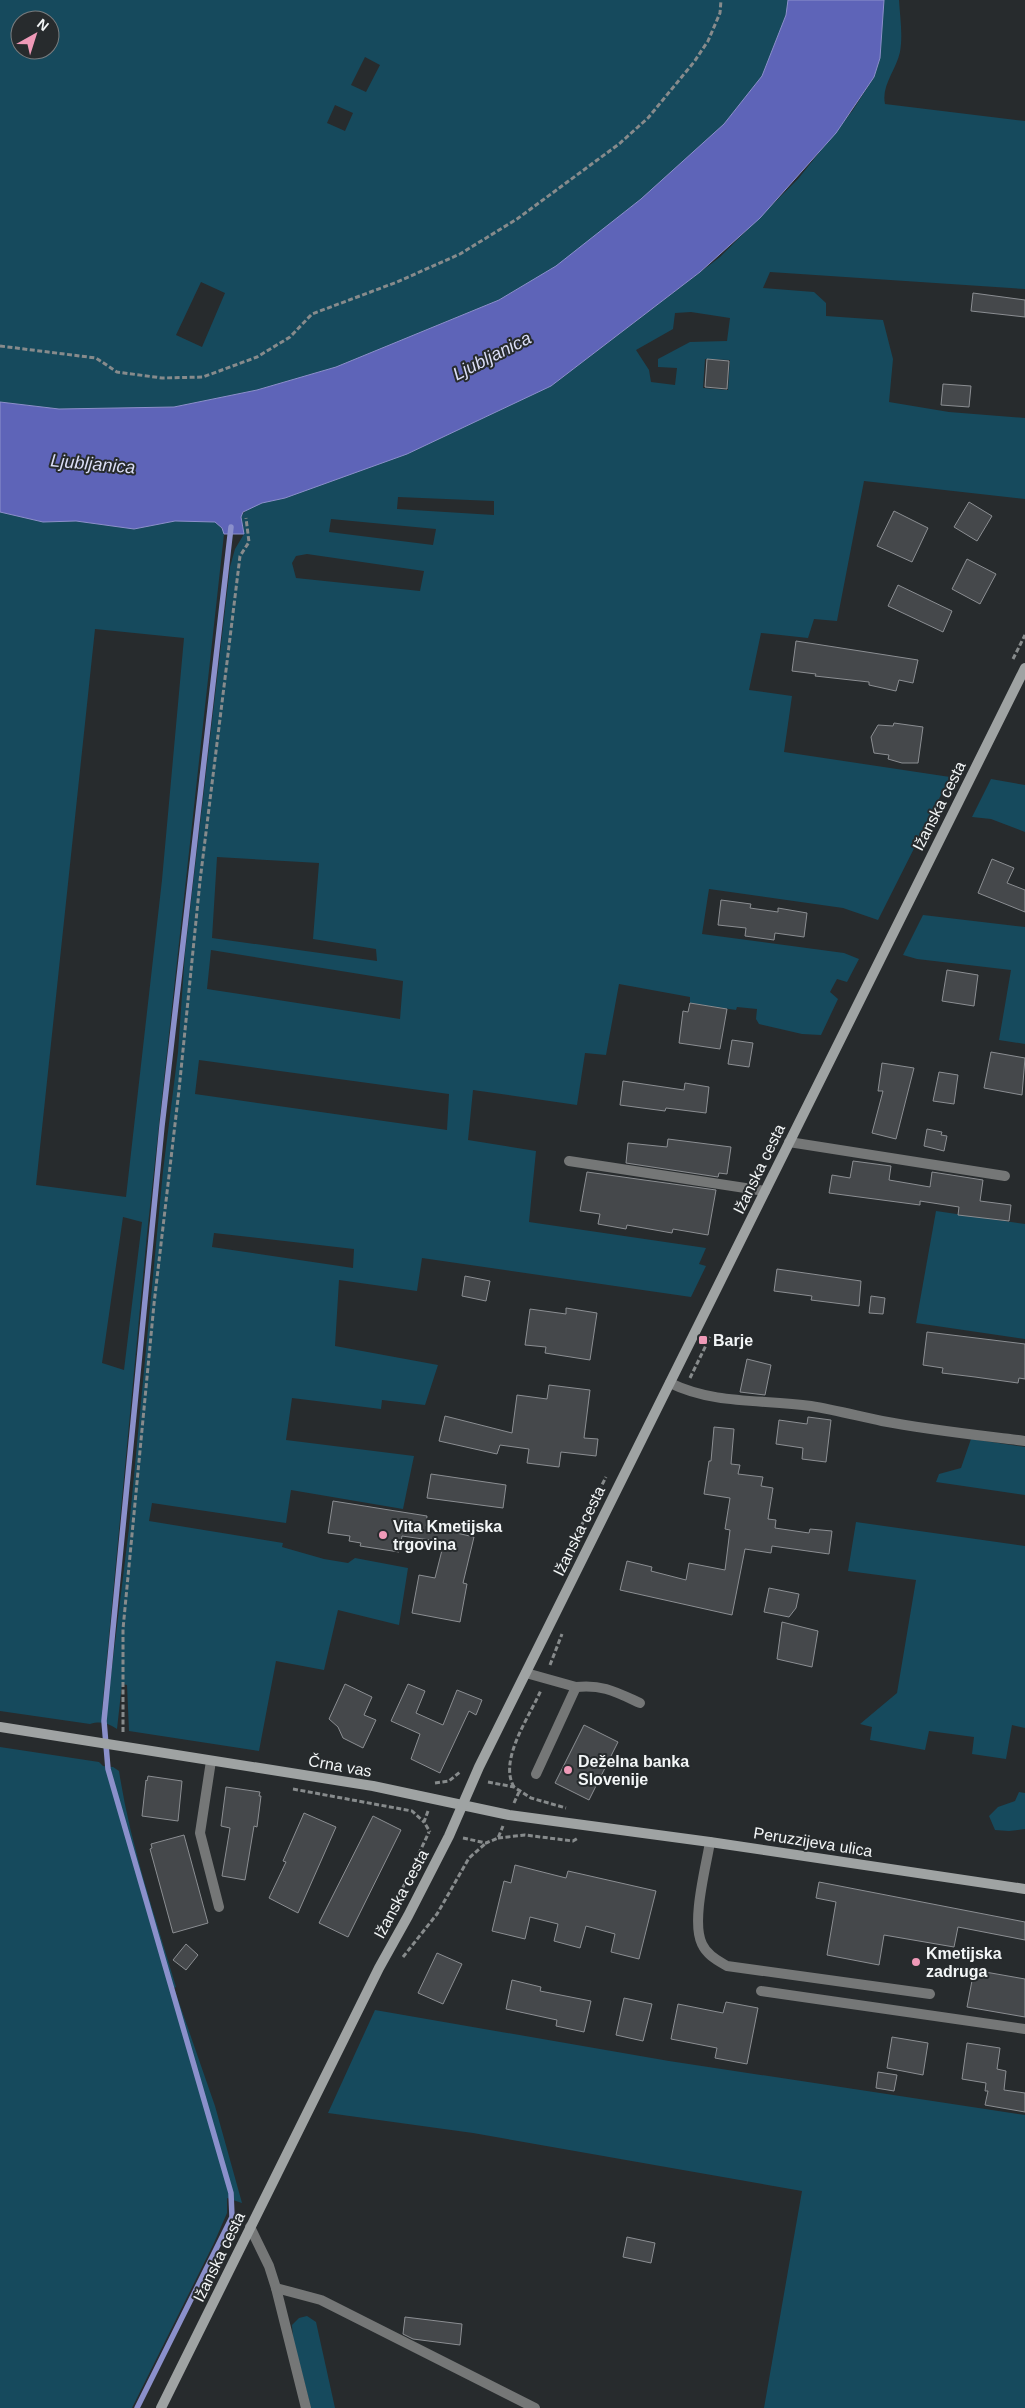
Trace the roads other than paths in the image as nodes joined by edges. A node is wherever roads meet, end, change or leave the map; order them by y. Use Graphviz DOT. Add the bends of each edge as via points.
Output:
graph roads {
  1 [pos="1025,668"];
  2 [pos="789,1142"];
  3 [pos="569,1161"];
  4 [pos="1004,1176"];
  5 [pos="765,1192"];
  6 [pos="670,1383"];
  7 [pos="1025,1441"];
  8 [pos="526,1673"];
  9 [pos="576,1687"];
  10 [pos="640,1703"];
  11 [pos="0,1727"];
  12 [pos="211,1761"];
  13 [pos="536,1774"];
  14 [pos="463,1807"];
  15 [pos="710,1842"];
  16 [pos="1025,1889"];
  17 [pos="219,1907"];
  18 [pos="761,1992"];
  19 [pos="930,1994"];
  20 [pos="1025,2029"];
  21 [pos="250,2228"];
  22 [pos="276,2288"];
  23 [pos="161,2408"];
  24 [pos="306,2408"];
  25 [pos="535,2408"];
  1 -- 2 [label="street, Ižanska cesta"];
  2 -- 4 [label="street"];
  2 -- 5 [label="street, Ižanska cesta"];
  3 -- 5 [label="street"];
  5 -- 6 [label="street, Ižanska cesta"];
  6 -- 7 [label="street" via="687,1391 747,1402 813,1406 881,1421"];
  6 -- 8 [label="street, Ižanska cesta"];
  8 -- 9 [label="street"];
  8 -- 14 [label="street, Ižanska cesta"];
  9 -- 10 [label="street" via="593,1685 608,1688"];
  9 -- 13 [label="street"];
  11 -- 12 [label="street, Črna vas"];
  12 -- 14 [label="street, Črna vas" via="373,1786"];
  12 -- 17 [label="street" via="200,1833"];
  14 -- 15 [label="street, Peruzzijeva ulica"];
  14 -- 21 [label="street, Ižanska cesta" via="374,1976"];
  15 -- 16 [label="street, Peruzzijeva ulica"];
  15 -- 19 [label="street" via="697,1926 702,1944 710,1956 727,1966"];
  18 -- 20 [label="street"];
  21 -- 22 [label="street"];
  21 -- 23 [label="street, Ižanska cesta"];
  22 -- 24 [label="street"];
  22 -- 25 [label="street" via="321,2300"];
}
